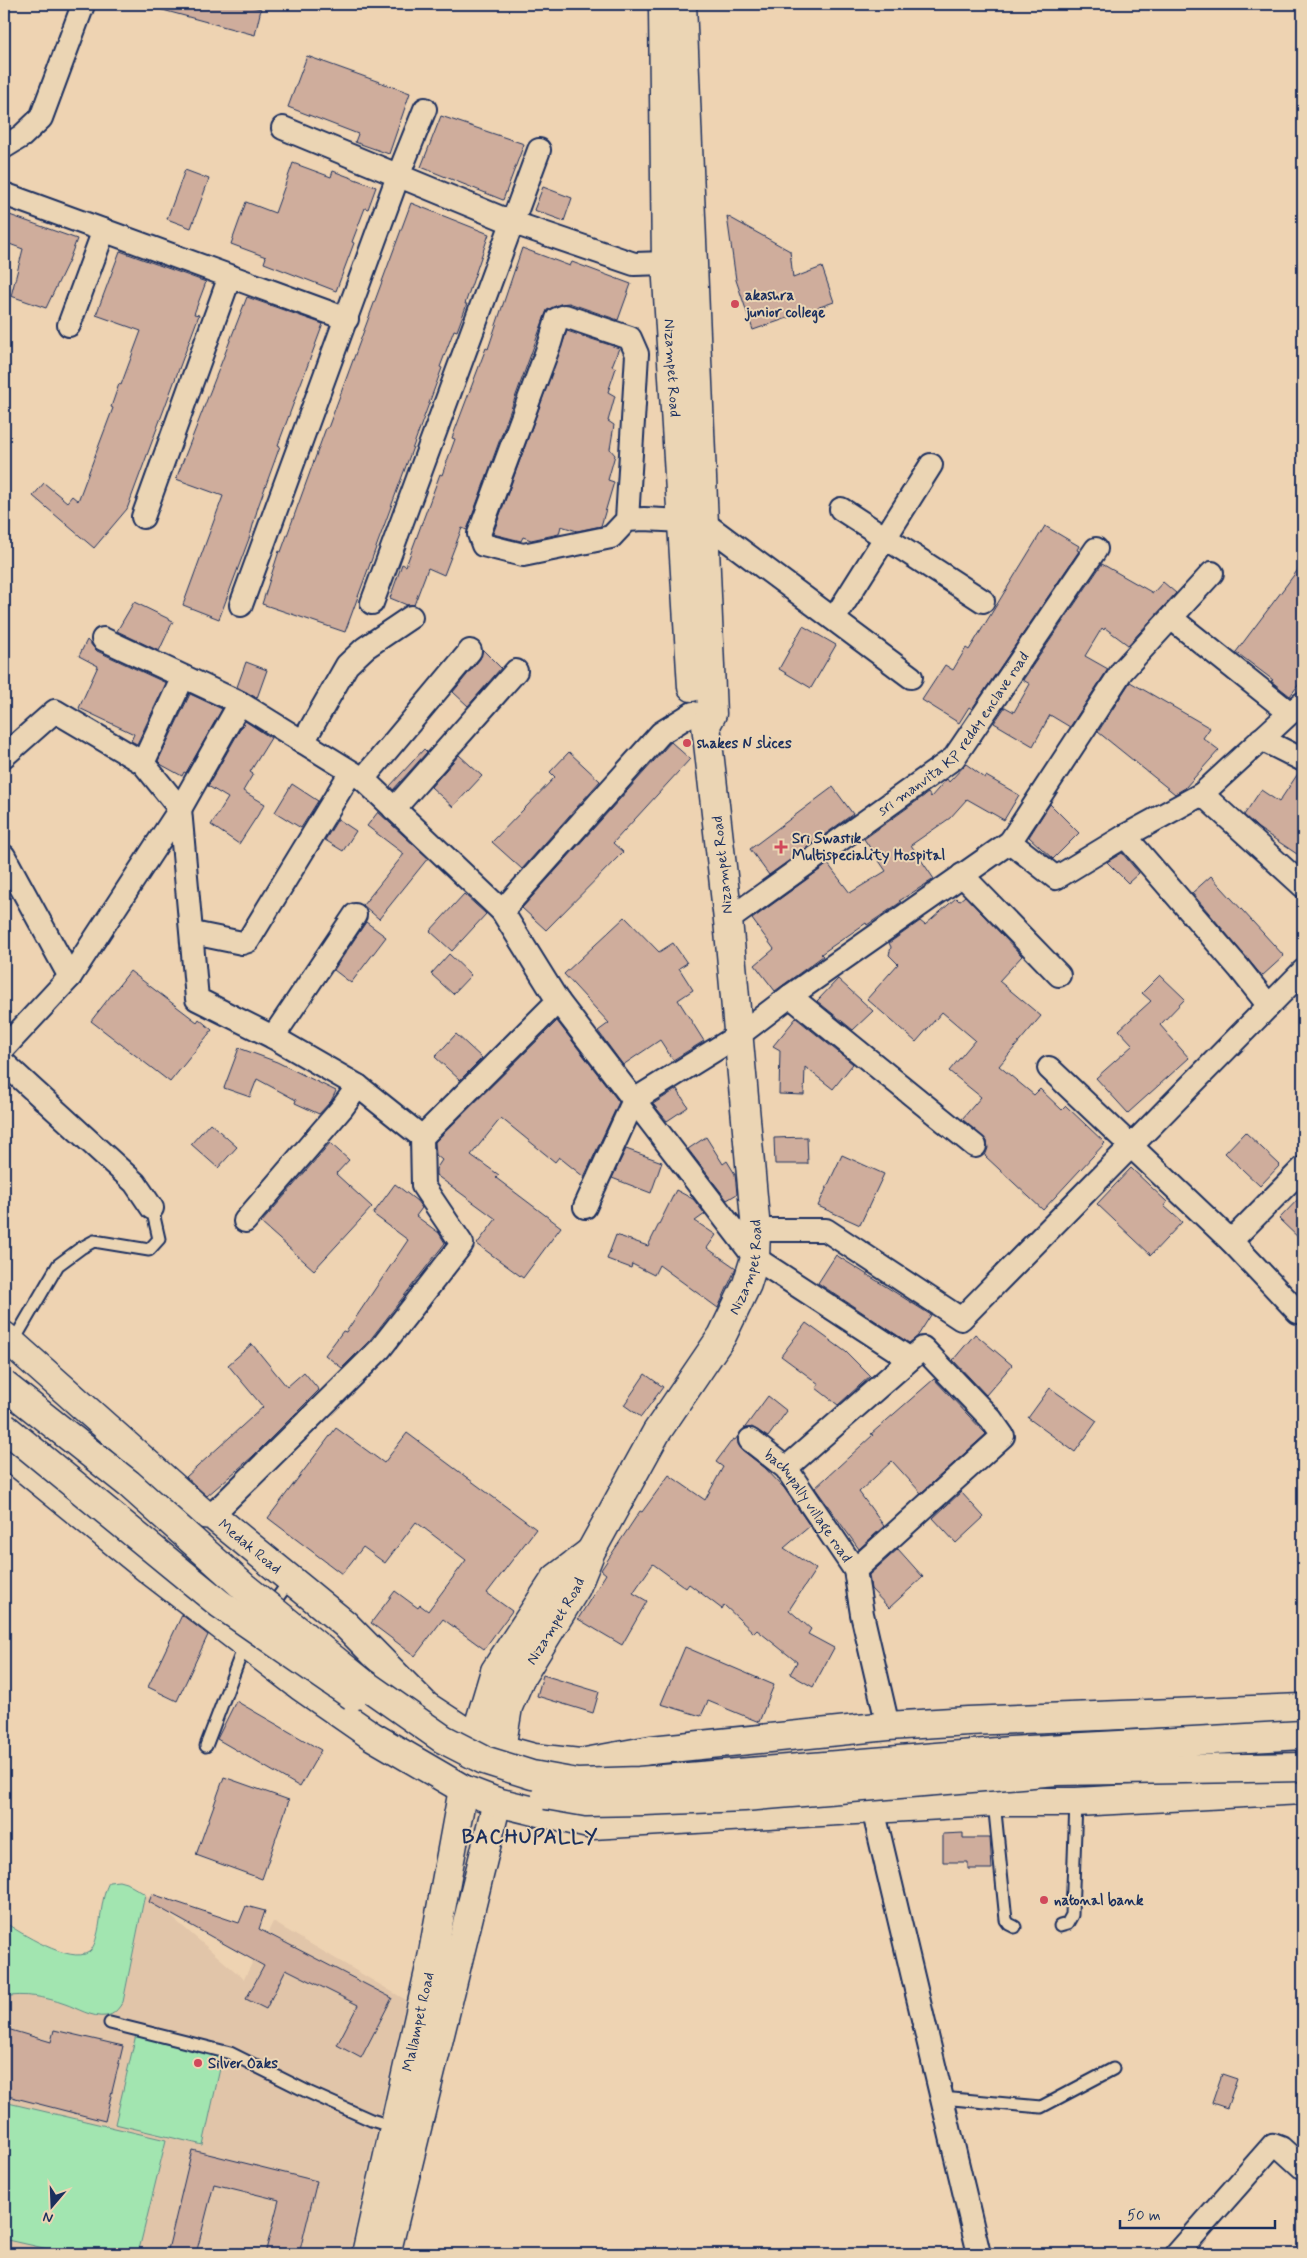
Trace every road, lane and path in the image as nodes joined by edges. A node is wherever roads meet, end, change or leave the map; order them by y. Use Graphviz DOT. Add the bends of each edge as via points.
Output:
graph roads {
  1 [pos="663,4"];
  2 [pos="682,4"];
  3 [pos="83,5"];
  4 [pos="425,110"];
  5 [pos="282,128"];
  6 [pos="4,147"];
  7 [pos="539,150"];
  8 [pos="398,176"];
  9 [pos="4,194"];
  10 [pos="511,222"];
  11 [pos="104,230"];
  12 [pos="666,263"];
  13 [pos="230,276"];
  14 [pos="347,319"];
  15 [pos="69,325"];
  16 [pos="931,465"];
  17 [pos="841,509"];
  18 [pos="143,517"];
  19 [pos="627,520"];
  20 [pos="693,521"];
  21 [pos="885,538"];
  22 [pos="1096,550"];
  23 [pos="1212,573"];
  24 [pos="983,601"];
  25 [pos="372,602"];
  26 [pos="241,605"];
  27 [pos="411,616"];
  28 [pos="1171,618"];
  29 [pos="834,619"];
  30 [pos="103,639"];
  31 [pos="470,651"];
  32 [pos="516,671"];
  33 [pos="911,676"];
  34 [pos="183,677"];
  35 [pos="240,704"];
  36 [pos="1296,708"];
  37 [pos="700,719"];
  38 [pos="1261,739"];
  39 [pos="303,742"];
  40 [pos="4,756"];
  41 [pos="1303,760"];
  42 [pos="143,763"];
  43 [pos="357,776"];
  44 [pos="1202,794"];
  45 [pos="180,809"];
  46 [pos="394,809"];
  47 [pos="1125,836"];
  48 [pos="1010,842"];
  49 [pos="4,856"];
  50 [pos="962,875"];
  51 [pos="1303,886"];
  52 [pos="502,911"];
  53 [pos="355,915"];
  54 [pos="728,920"];
  55 [pos="193,933"];
  56 [pos="1303,971"];
  57 [pos="1059,975"];
  58 [pos="70,976"];
  59 [pos="790,996"];
  60 [pos="558,1001"];
  61 [pos="1268,1006"];
  62 [pos="739,1034"];
  63 [pos="273,1037"];
  64 [pos="4,1048"];
  65 [pos="4,1063"];
  66 [pos="1049,1068"];
  67 [pos="358,1086"];
  68 [pos="634,1100"];
  69 [pos="422,1136"];
  70 [pos="1131,1145"];
  71 [pos="975,1146"];
  72 [pos="1303,1168"];
  73 [pos="585,1207"];
  74 [pos="152,1208"];
  75 [pos="245,1221"];
  76 [pos="756,1230"];
  77 [pos="1230,1241"];
  78 [pos="755,1258"];
  79 [pos="1298,1312"];
  80 [pos="8,1339"];
  81 [pos="910,1359"];
  82 [pos="4,1385"];
  83 [pos="4,1427"];
  84 [pos="750,1440"];
  85 [pos="5,1456"];
  86 [pos="786,1468"];
  87 [pos="212,1515"];
  88 [pos="591,1551"];
  89 [pos="855,1570"];
  90 [pos="291,1579"];
  91 [pos="245,1644"];
  92 [pos="1303,1708"];
  93 [pos="888,1726"];
  94 [pos="1303,1735"];
  95 [pos="790,1736"];
  96 [pos="475,1738"];
  97 [pos="206,1746"];
  98 [pos="501,1749"];
  99 [pos="1303,1767"];
  100 [pos="463,1790"];
  101 [pos="1303,1790"];
  102 [pos="497,1802"];
  103 [pos="994,1802"];
  104 [pos="1076,1802"];
  105 [pos="874,1809"];
  106 [pos="798,1814"];
  107 [pos="1060,1926"];
  108 [pos="1015,1927"];
  109 [pos="110,2023"];
  110 [pos="1113,2069"];
  111 [pos="942,2098"];
  112 [pos="395,2128"];
  113 [pos="1303,2168"];
  114 [pos="366,2254"];
  115 [pos="386,2254"];
  116 [pos="979,2254"];
  117 [pos="1177,2254"];
  1 -- 12 [label="main road, Nizampet Road"];
  2 -- 20 [label="main road, Nizampet Road"];
  3 -- 6 [label="street" via="41,118"];
  4 -- 8 [label="street"];
  5 -- 8 [label="street"];
  7 -- 10 [label="street"];
  8 -- 10 [label="street"];
  8 -- 14 [label="street"];
  9 -- 11 [label="street"];
  10 -- 12 [label="street" via="634,264"];
  10 -- 25 [label="street"];
  11 -- 13 [label="street"];
  11 -- 15 [label="street"];
  12 -- 20 [label="main road, Nizampet Road"];
  13 -- 14 [label="street"];
  13 -- 18 [label="street"];
  14 -- 26 [label="street"];
  16 -- 21 [label="street"];
  17 -- 21 [label="street"];
  19 -- 19 [label="street" via="611,538 523,556 483,545 480,541 479,534 557,319 565,316 630,338 637,354"];
  19 -- 20 [label="street"];
  20 -- 29 [label="street"];
  20 -- 37 [label="main road, Nizampet Road" via="712,714"];
  21 -- 24 [label="street"];
  21 -- 29 [label="street"];
  22 -- 54 [label="street, sri manvita KP reddy enclave road" via="954,758"];
  23 -- 28 [label="street"];
  27 -- 39 [label="street" via="347,664"];
  28 -- 36 [label="street"];
  28 -- 48 [label="street" via="1122,671"];
  29 -- 33 [label="street"];
  30 -- 34 [label="street"];
  31 -- 43 [label="street"];
  32 -- 46 [label="street"];
  34 -- 35 [label="street"];
  34 -- 42 [label="street"];
  35 -- 39 [label="street"];
  35 -- 45 [label="street"];
  36 -- 38 [label="street"];
  37 -- 52 [label="street" via="661,733"];
  37 -- 54 [label="main road, Nizampet Road"];
  38 -- 41 [label="street"];
  38 -- 44 [label="street"];
  39 -- 43 [label="street"];
  40 -- 42 [label="street" via="56,711"];
  42 -- 45 [label="street"];
  43 -- 46 [label="street"];
  43 -- 55 [label="street" via="248,941 242,943"];
  44 -- 47 [label="street"];
  44 -- 51 [label="street"];
  45 -- 55 [label="street"];
  45 -- 58 [label="street"];
  46 -- 52 [label="street"];
  47 -- 48 [label="street" via="1056,878"];
  47 -- 61 [label="street"];
  48 -- 50 [label="street"];
  49 -- 58 [label="street"];
  50 -- 57 [label="street"];
  50 -- 59 [label="street"];
  52 -- 60 [label="street"];
  53 -- 63 [label="street"];
  54 -- 62 [label="main road, Nizampet Road"];
  55 -- 63 [label="street" via="197,999"];
  56 -- 61 [label="street"];
  58 -- 64 [label="street"];
  59 -- 62 [label="street"];
  59 -- 71 [label="street"];
  60 -- 68 [label="street"];
  60 -- 69 [label="street"];
  61 -- 70 [label="street"];
  62 -- 68 [label="street"];
  62 -- 76 [label="main road, Nizampet Road"];
  63 -- 67 [label="street"];
  65 -- 74 [label="street" via="135,1183"];
  66 -- 70 [label="street"];
  67 -- 69 [label="street"];
  67 -- 75 [label="street"];
  68 -- 73 [label="street"];
  68 -- 78 [label="street"];
  69 -- 87 [label="street" via="423,1186 462,1244 380,1349"];
  70 -- 76 [label="street" via="961,1319 826,1230"];
  70 -- 77 [label="street"];
  72 -- 77 [label="street"];
  74 -- 80 [label="lane" via="159,1239 149,1250 94,1241 81,1248 58,1266"];
  76 -- 78 [label="main road, Nizampet Road"];
  77 -- 79 [label="street"];
  78 -- 81 [label="street"];
  78 -- 88 [label="main road, Nizampet Road" via="747,1284 722,1336 656,1433"];
  80 -- 87 [label="main road, Medak Road" via="204,1514"];
  81 -- 86 [label="street"];
  81 -- 89 [label="street" via="923,1348 991,1419 1003,1436"];
  82 -- 94 [label="main road, bridge" via="129,1484 244,1587 363,1683 443,1739 484,1760 532,1775 577,1782 639,1780 1010,1751"];
  83 -- 99 [label="main road, bridge" via="220,1604 445,1760 480,1778 521,1791 586,1802 744,1797 1057,1771"];
  84 -- 86 [label="street, bachupally village road"];
  85 -- 91 [label="main road"];
  86 -- 89 [label="street, bachupally village road"];
  87 -- 90 [label="main road, Medak Road"];
  88 -- 96 [label="main road" via="556,1578 495,1671"];
  88 -- 98 [label="main road, Nizampet Road" via="576,1588 520,1679 508,1708"];
  89 -- 93 [label="street, bachupally village road"];
  90 -- 91 [label="lane"];
  90 -- 96 [label="main road, Medak Road" via="345,1624 426,1706"];
  91 -- 97 [label="lane"];
  91 -- 100 [label="main road" via="372,1736"];
  92 -- 93 [label="main road, Medak Road"];
  93 -- 95 [label="main road, Medak Road"];
  95 -- 98 [label="main road, Medak Road" via="650,1750 580,1763 534,1758"];
  95 -- 106 [label="main road"];
  96 -- 98 [label="main road, Medak Road"];
  100 -- 102 [label="main road"];
  100 -- 112 [label="main road, Mallampet Road" via="432,1958"];
  101 -- 104 [label="main road"];
  102 -- 106 [label="main road" via="592,1826"];
  102 -- 115 [label="main road, Mallampet Road"];
  103 -- 104 [label="main road"];
  103 -- 105 [label="main road"];
  103 -- 108 [label="lane" via="1006,1920"];
  104 -- 107 [label="lane" via="1072,1914 1067,1924"];
  105 -- 106 [label="main road"];
  105 -- 111 [label="street"];
  109 -- 112 [label="lane" via="230,2053 308,2092"];
  110 -- 111 [label="lane" via="1041,2107"];
  111 -- 116 [label="street"];
  112 -- 114 [label="main road, Mallampet Road"];
  113 -- 117 [label="street" via="1273,2145"];
}
